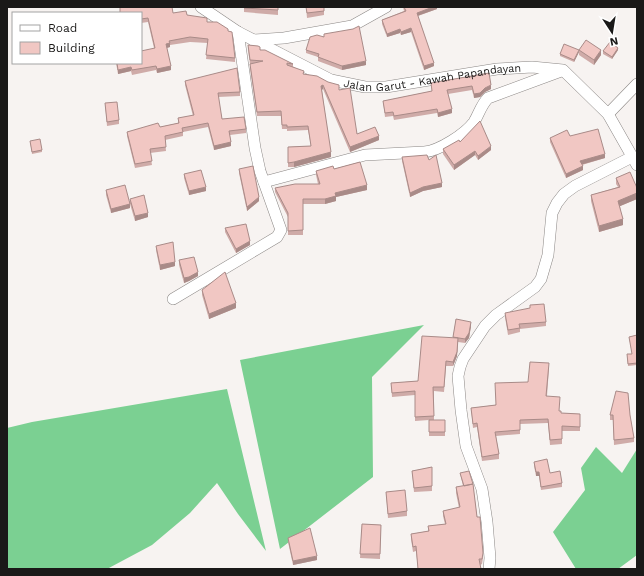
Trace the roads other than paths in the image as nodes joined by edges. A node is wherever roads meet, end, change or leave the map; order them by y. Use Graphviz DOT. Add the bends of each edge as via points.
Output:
graph roads {
  1 [pos="201,7"];
  2 [pos="386,7"];
  3 [pos="238,32"];
  4 [pos="252,40"];
  5 [pos="563,70"];
  6 [pos="637,84"];
  7 [pos="608,114"];
  8 [pos="634,161"];
  9 [pos="264,182"];
  10 [pos="173,299"];
  11 [pos="489,569"];
  1 -- 3 [label="street, Jalan Garut - Kawah Papandayan"];
  2 -- 4 [label="street" via="352,26 284,38"];
  3 -- 4 [label="street, Jalan Garut - Kawah Papandayan"];
  3 -- 9 [label="street" via="255,148"];
  4 -- 5 [label="street, Jalan Garut - Kawah Papandayan" via="331,80 364,87 386,87 497,69 532,67"];
  5 -- 7 [label="street"];
  5 -- 9 [label="street" via="488,98 468,129 434,151 365,155"];
  6 -- 7 [label="street"];
  7 -- 8 [label="street"];
  8 -- 11 [label="street" via="574,186 564,194 552,213 548,255 541,279 535,288 496,315 485,326 460,366 458,376 466,446 482,489 487,522"];
  9 -- 10 [label="street" via="281,230 278,237"];
}
